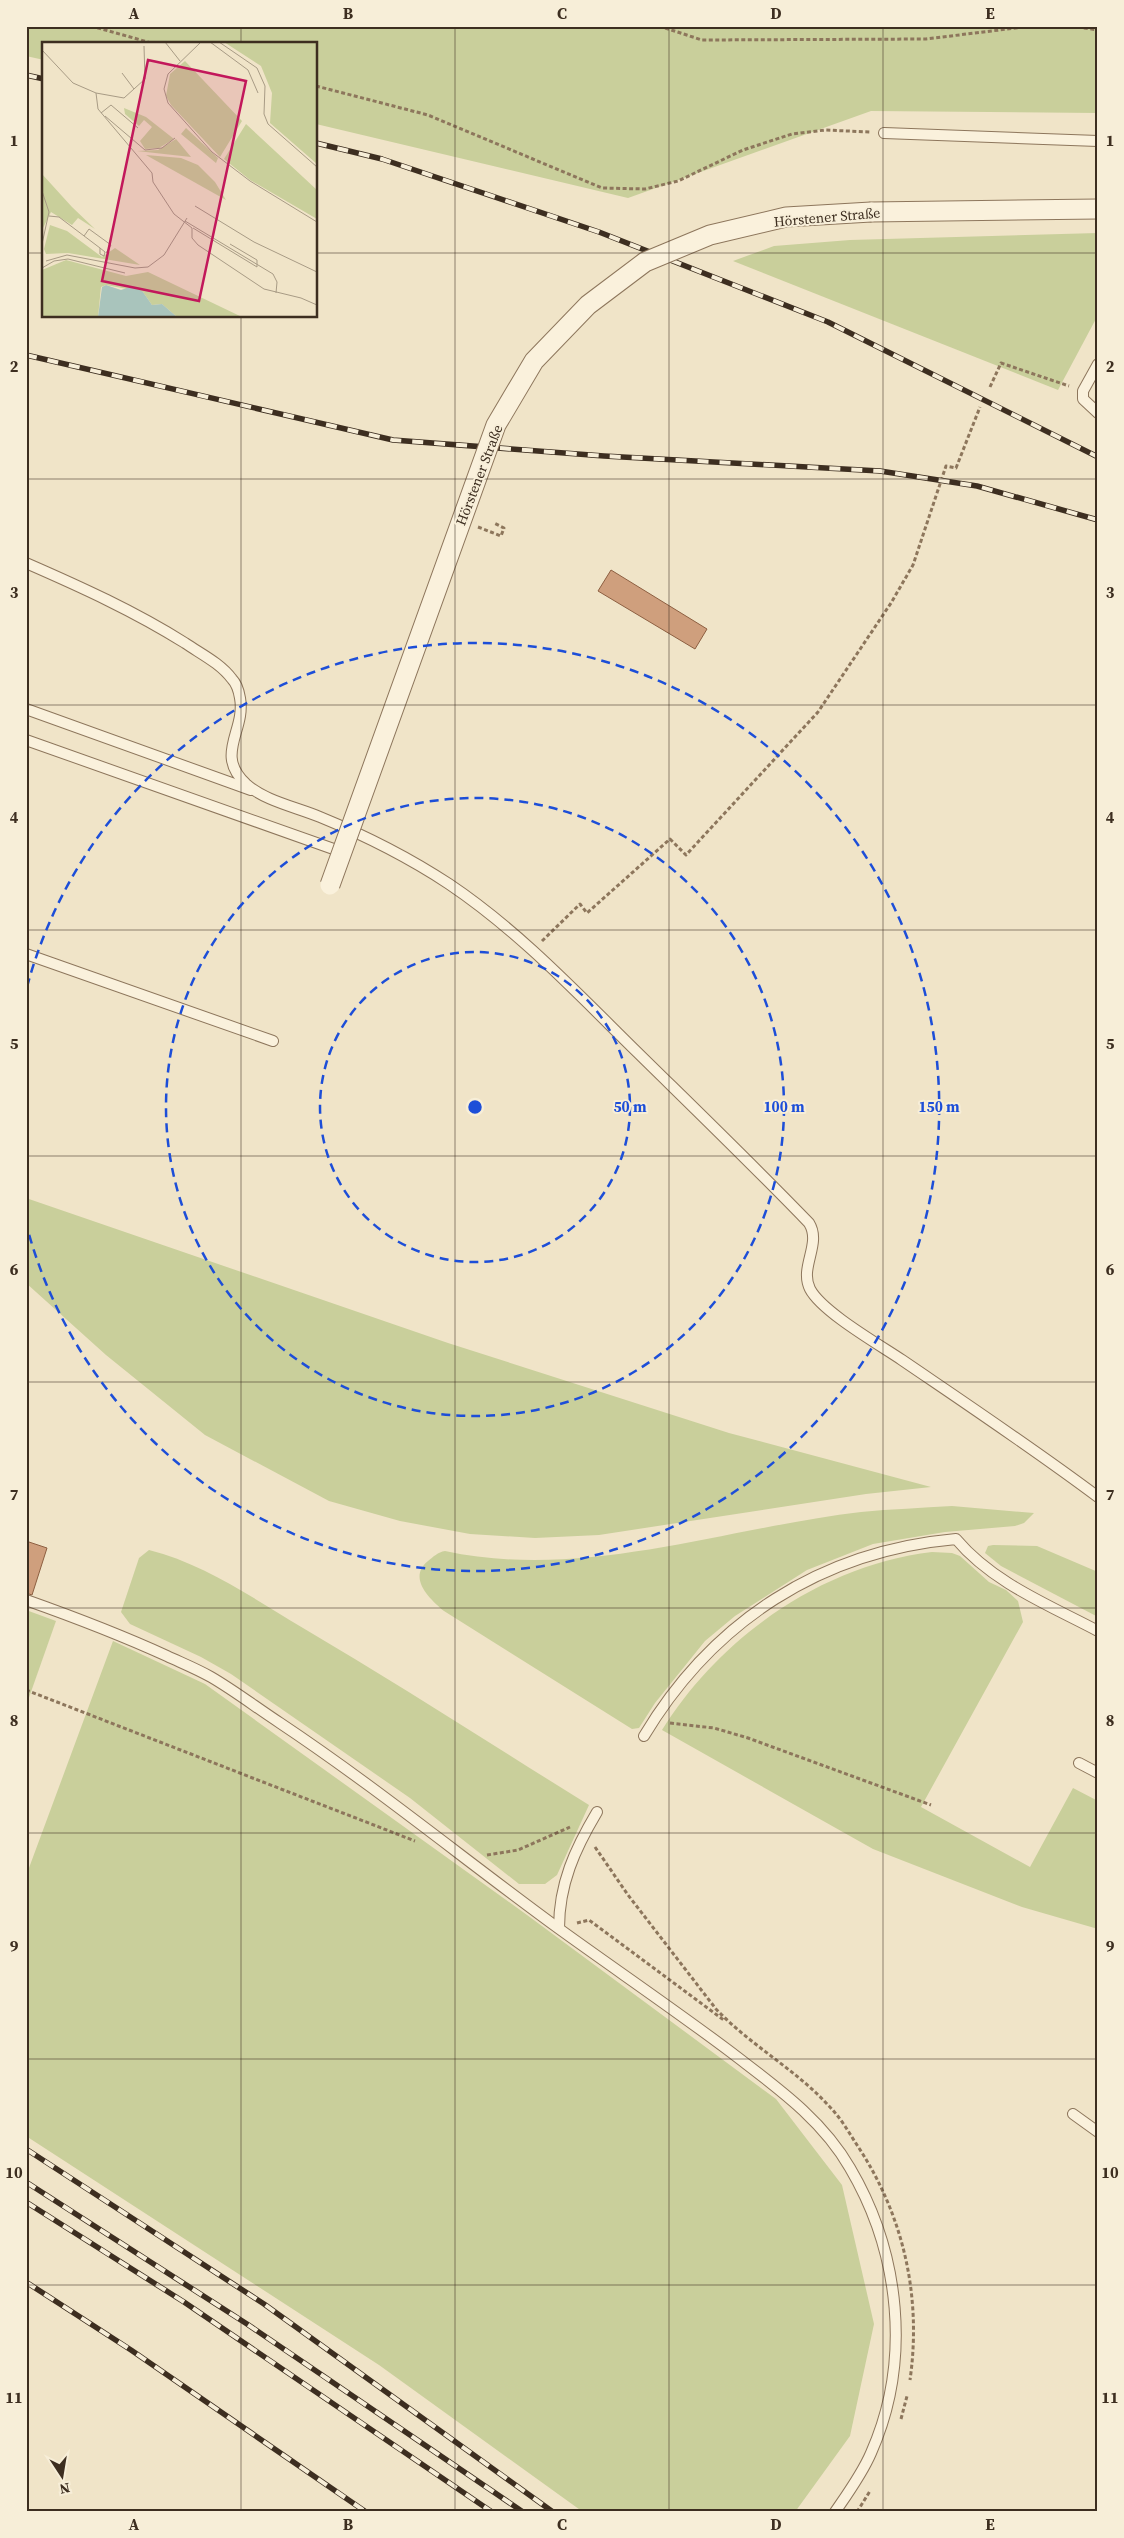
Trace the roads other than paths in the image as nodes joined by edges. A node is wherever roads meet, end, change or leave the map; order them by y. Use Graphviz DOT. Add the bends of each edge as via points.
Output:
graph roads {
  1 [pos="884,133"];
  2 [pos="1098,141"];
  3 [pos="1098,209"];
  4 [pos="1098,364"];
  5 [pos="1098,413"];
  6 [pos="26,563"];
  7 [pos="26,709"];
  8 [pos="26,740"];
  9 [pos="261,794"];
  10 [pos="342,852"];
  11 [pos="330,885"];
  12 [pos="26,954"];
  13 [pos="273,1041"];
  14 [pos="1098,1497"];
  15 [pos="26,1600"];
  16 [pos="1098,1632"];
  17 [pos="644,1736"];
  18 [pos="1079,1763"];
  19 [pos="1098,1773"];
  20 [pos="595,1815"];
  21 [pos="558,1928"];
  22 [pos="1073,2114"];
  23 [pos="1098,2132"];
  24 [pos="835,2512"];
  1 -- 2 [label="lane"];
  3 -- 10 [label="street, Hörstener Straße, bridge" via="871,212 786,217 710,235 645,262 588,305 534,361 496,425"];
  4 -- 5 [label="lane" via="1083,399"];
  6 -- 9 [label="lane" via="147,620 218,664 234,680 240,700 231,744 235,772"];
  7 -- 9 [label="lane"];
  8 -- 10 [label="lane"];
  9 -- 14 [label="lane" via="322,818 410,861 478,905 533,950 809,1224 814,1234 806,1277 818,1300 1033,1448"];
  10 -- 11 [label="street, Hörstener Straße, bridge"];
  12 -- 13 [label="lane"];
  15 -- 21 [label="lane" via="113,1631 210,1676 351,1771"];
  16 -- 17 [label="lane" via="996,1576 956,1539 904,1547 838,1567 802,1584 743,1621 688,1673 665,1701"];
  18 -- 19 [label="lane"];
  20 -- 21 [label="lane" via="566,1872"];
  21 -- 24 [label="lane" via="784,2093 830,2137 864,2193 888,2259 896,2326 895,2363 890,2395 870,2454"];
  22 -- 23 [label="lane"];
}
